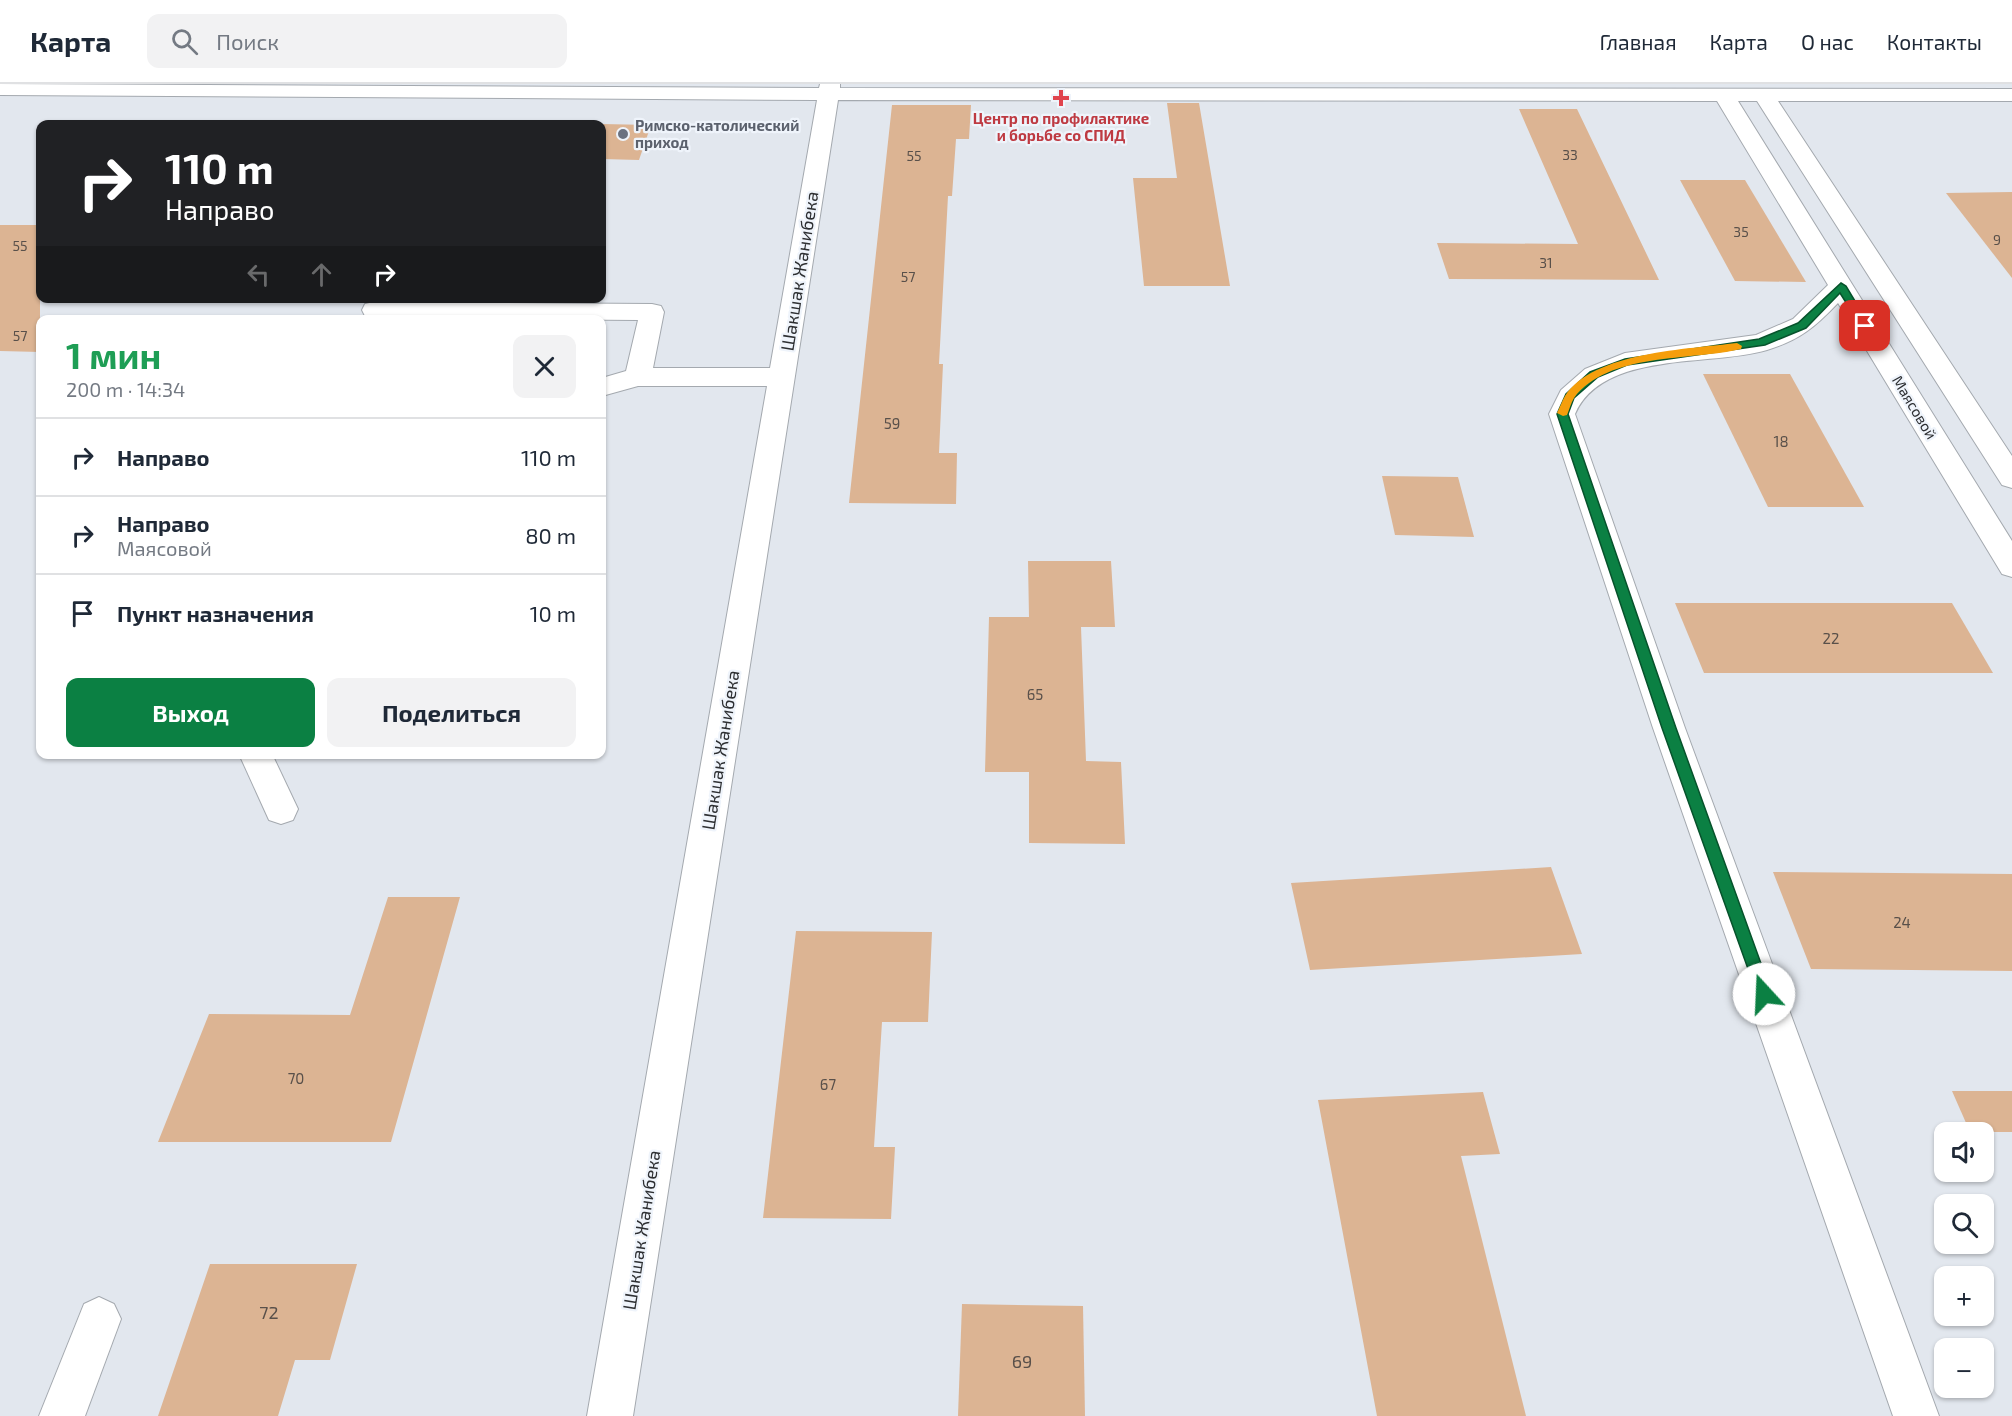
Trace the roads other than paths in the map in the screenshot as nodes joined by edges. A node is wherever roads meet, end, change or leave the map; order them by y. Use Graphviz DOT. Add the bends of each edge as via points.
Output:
graph roads {
  1 [pos="0,89"];
  2 [pos="829,89"];
  3 [pos="1724,95"];
  4 [pos="1764,95"];
  5 [pos="2012,95"];
  6 [pos="1841,286"];
  7 [pos="374,310"];
  8 [pos="638,377"];
  9 [pos="782,377"];
  10 [pos="606,386"];
  11 [pos="2012,478"];
  12 [pos="2012,566"];
  13 [pos="257,759"];
  14 [pos="281,809"];
  15 [pos="99,1319"];
  16 [pos="62,1416"];
  17 [pos="610,1416"];
  18 [pos="1916,1416"];
  1 -- 2 [label="street"];
  2 -- 3 [label="street"];
  2 -- 9 [label="street, Шакшак Жанибека"];
  3 -- 4 [label="street"];
  3 -- 6 [label="street, Маясовой"];
  4 -- 5 [label="street"];
  4 -- 11 [label="street"];
  6 -- 12 [label="street, Маясовой"];
  6 -- 18 [label="street" via="1802,325 1761,342 1625,362 1594,375 1570,396 1562,414 1669,728"];
  7 -- 8 [label="street" via="652,312"];
  8 -- 9 [label="street"];
  8 -- 10 [label="street"];
  9 -- 17 [label="street, Шакшак Жанибека"];
  13 -- 14 [label="street"];
  15 -- 16 [label="street"];
}
